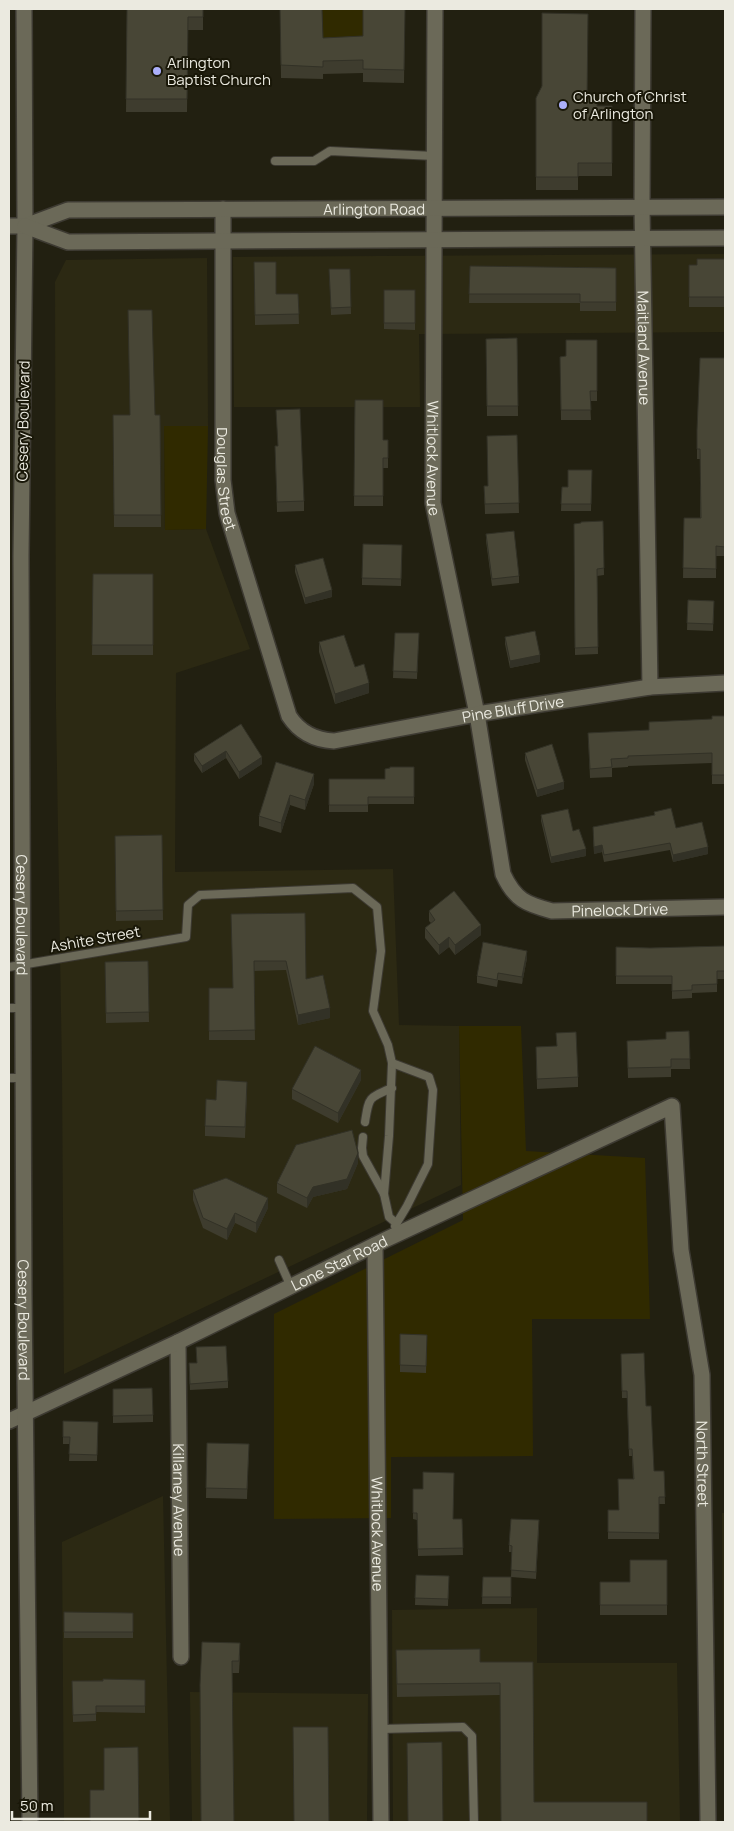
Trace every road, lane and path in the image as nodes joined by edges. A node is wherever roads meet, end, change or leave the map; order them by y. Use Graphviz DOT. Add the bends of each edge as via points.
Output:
graph roads {
  1 [pos="24,9"];
  2 [pos="435,9"];
  3 [pos="643,9"];
  4 [pos="434,156"];
  5 [pos="275,161"];
  6 [pos="725,207"];
  7 [pos="434,208"];
  8 [pos="642,208"];
  9 [pos="223,209"];
  10 [pos="9,226"];
  11 [pos="25,226"];
  12 [pos="725,238"];
  13 [pos="435,239"];
  14 [pos="644,239"];
  15 [pos="223,241"];
  16 [pos="725,683"];
  17 [pos="650,687"];
  18 [pos="477,714"];
  19 [pos="305,733"];
  20 [pos="517,896"];
  21 [pos="725,907"];
  22 [pos="16,966"];
  23 [pos="16,1008"];
  24 [pos="392,1063"];
  25 [pos="9,1078"];
  26 [pos="24,1078"];
  27 [pos="392,1088"];
  28 [pos="672,1106"];
  29 [pos="365,1122"];
  30 [pos="363,1137"];
  31 [pos="384,1194"];
  32 [pos="396,1223"];
  33 [pos="389,1238"];
  34 [pos="375,1245"];
  35 [pos="279,1260"];
  36 [pos="291,1287"];
  37 [pos="178,1342"];
  38 [pos="26,1414"];
  39 [pos="9,1421"];
  40 [pos="181,1657"];
  41 [pos="380,1728"];
  42 [pos="30,1822"];
  43 [pos="382,1822"];
  44 [pos="474,1822"];
  45 [pos="708,1822"];
  1 -- 11 [label="street, Cesery Boulevard"];
  2 -- 4 [label="street, Whitlock Avenue"];
  3 -- 8 [label="street, Maitland Avenue"];
  4 -- 5 [label="lane" via="330,151 314,161"];
  4 -- 7 [label="street, Whitlock Avenue"];
  6 -- 8 [label="street, Arlington Road"];
  7 -- 8 [label="street, Arlington Road"];
  7 -- 9 [label="street, Arlington Road"];
  7 -- 13 [label="street, Whitlock Avenue"];
  8 -- 14 [label="street, Maitland Avenue"];
  9 -- 11 [label="street, Arlington Road" via="68,210"];
  9 -- 15 [label="street, Douglas Street"];
  10 -- 11 [label="street, Arlington Road"];
  11 -- 15 [label="street, Arlington Road" via="68,242"];
  11 -- 22 [label="street, Cesery Boulevard"];
  12 -- 14 [label="street, Arlington Road"];
  13 -- 14 [label="street, Arlington Road"];
  13 -- 15 [label="street, Arlington Road"];
  13 -- 18 [label="street, Whitlock Avenue" via="433,503"];
  14 -- 17 [label="street, Maitland Avenue"];
  15 -- 19 [label="street, Douglas Street" via="223,480 227,513 288,716"];
  16 -- 17 [label="street, Pine Bluff Drive"];
  17 -- 18 [label="street, Pine Bluff Drive"];
  18 -- 19 [label="street, Pine Bluff Drive" via="334,741 320,740"];
  18 -- 20 [label="street, Whitlock Avenue" via="503,874"];
  20 -- 21 [label="street, Pinelock Drive" via="529,905 552,911"];
  22 -- 23 [label="street, Cesery Boulevard"];
  22 -- 24 [label="lane, Ashite Street" via="186,937 188,905 200,895 353,888 377,907 381,951 373,1011"];
  23 -- 26 [label="street, Cesery Boulevard"];
  24 -- 27 [label="lane"];
  24 -- 32 [label="lane" via="429,1076 433,1090 428,1164"];
  25 -- 26 [label="lane"];
  26 -- 38 [label="street, Cesery Boulevard"];
  27 -- 29 [label="lane" via="368,1101"];
  27 -- 31 [label="lane"];
  28 -- 33 [label="street, Lone Star Road"];
  28 -- 45 [label="street, North Street" via="681,1250 702,1375"];
  30 -- 31 [label="lane" via="363,1156"];
  31 -- 32 [label="lane" via="389,1217"];
  32 -- 33 [label="lane"];
  33 -- 34 [label="street, Lone Star Road"];
  34 -- 36 [label="street, Lone Star Road"];
  34 -- 41 [label="street, Whitlock Avenue"];
  35 -- 36 [label="lane"];
  36 -- 37 [label="street, Lone Star Road"];
  37 -- 38 [label="street, Lone Star Road"];
  37 -- 40 [label="street, Killarney Avenue"];
  38 -- 39 [label="street, Lone Star Road"];
  38 -- 42 [label="street, Cesery Boulevard"];
  41 -- 43 [label="street, Whitlock Avenue"];
  41 -- 44 [label="lane" via="463,1727 472,1736"];
}
